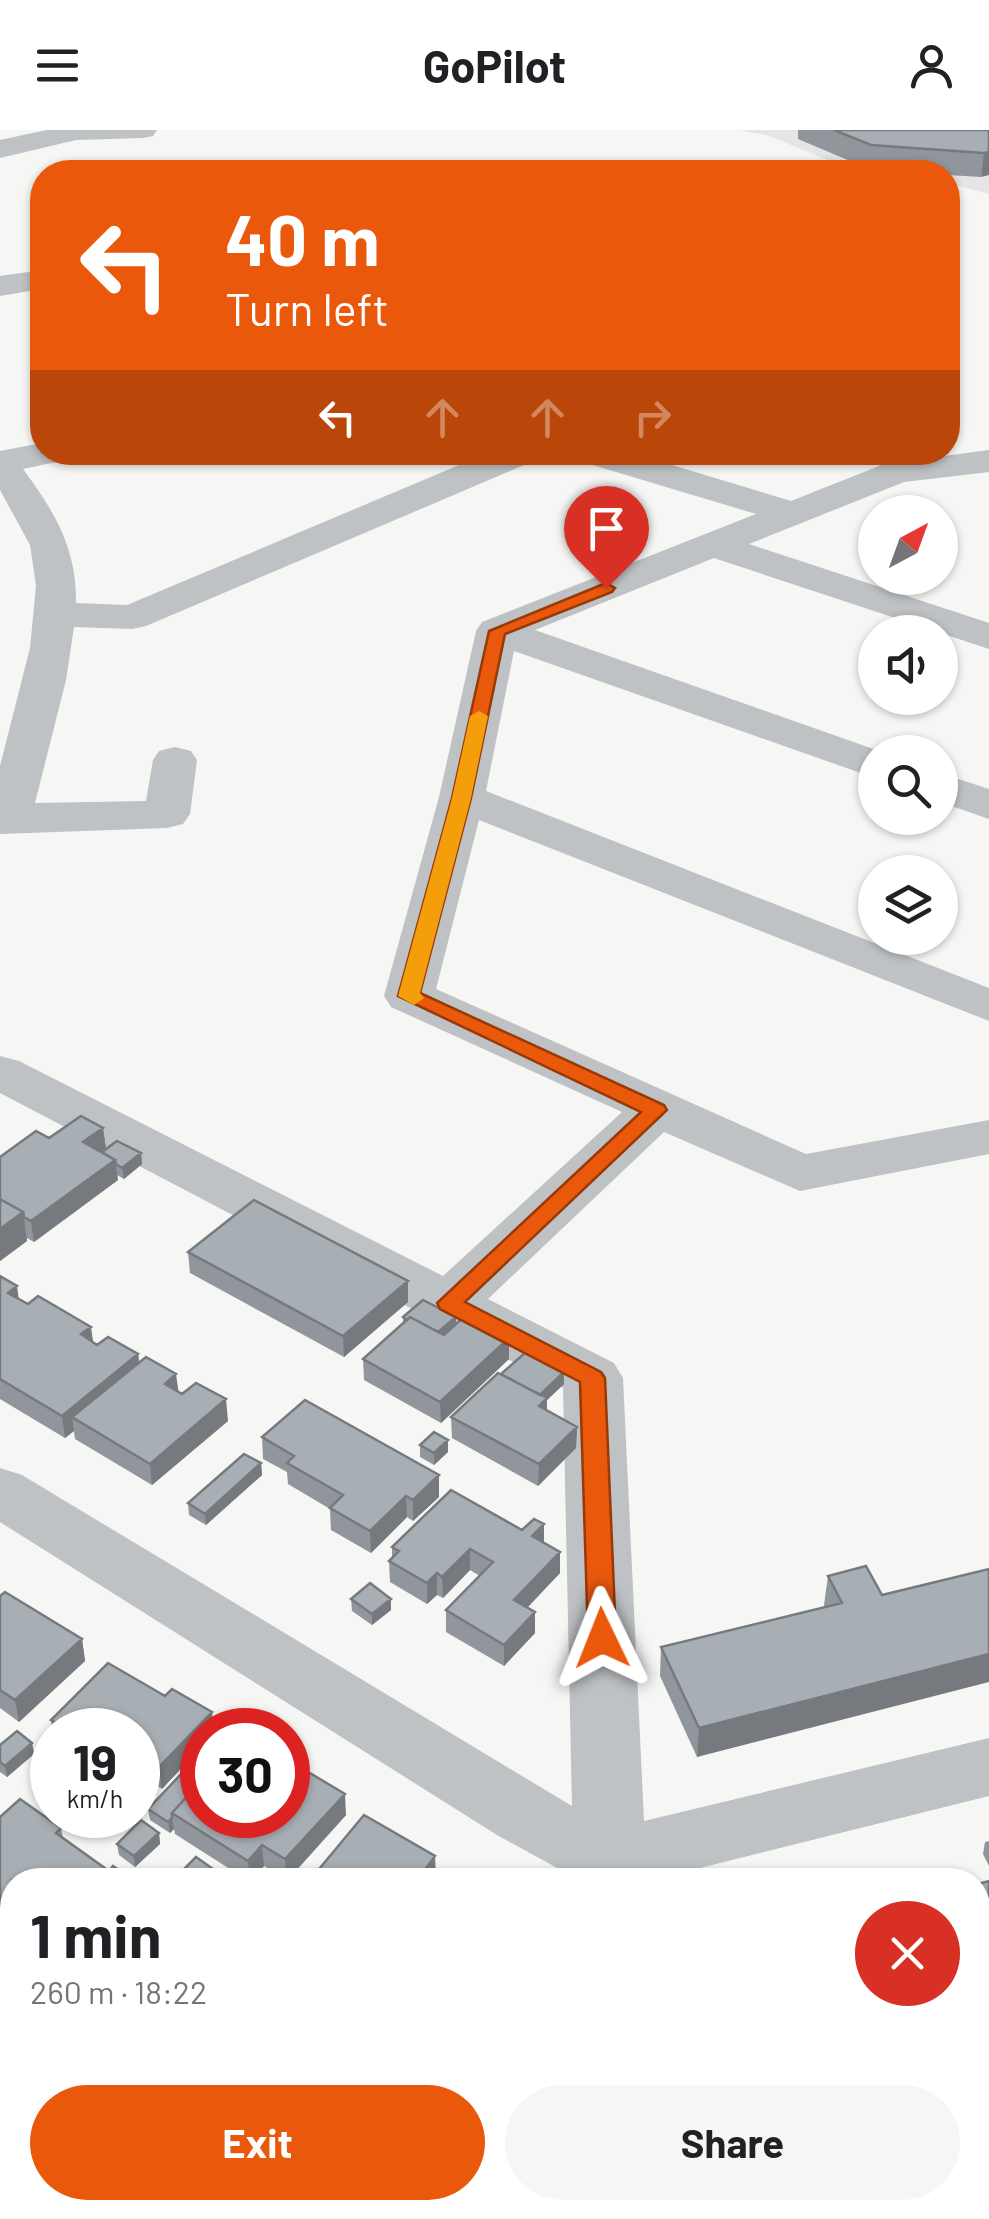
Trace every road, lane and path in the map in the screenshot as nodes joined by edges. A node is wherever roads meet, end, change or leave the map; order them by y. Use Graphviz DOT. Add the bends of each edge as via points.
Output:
graph roads {
  1 [pos="143,130"];
  2 [pos="0,149"];
  3 [pos="30,282"];
  4 [pos="0,286"];
  5 [pos="989,460"];
  6 [pos="30,462"];
  7 [pos="960,464"];
  8 [pos="492,465"];
  9 [pos="632,465"];
  10 [pos="950,465"];
  11 [pos="4,474"];
  12 [pos="792,513"];
  13 [pos="715,546"];
  14 [pos="58,614"];
  15 [pos="497,631"];
  16 [pos="989,637"];
  17 [pos="858,758"];
  18 [pos="175,760"];
  19 [pos="958,794"];
  20 [pos="462,798"];
  21 [pos="989,805"];
  22 [pos="2,819"];
  23 [pos="989,1006"];
  24 [pos="0,1072"];
  25 [pos="656,1110"];
  26 [pos="989,1137"];
  27 [pos="449,1303"];
  28 [pos="0,1491"];
  29 [pos="989,1767"];
  30 [pos="603,1868"];
  31 [pos="606,1868"];
  32 [pos="613,1868"];
  1 -- 2 [label="street" via="76,132"];
  3 -- 4 [label="street"];
  5 -- 7 [label="street"];
  6 -- 11 [label="street"];
  8 -- 14 [label="street" via="132,617"];
  9 -- 12 [label="street"];
  10 -- 12 [label="street" via="896,472"];
  11 -- 14 [label="street" via="53,555"];
  12 -- 13 [label="street"];
  13 -- 15 [label="street"];
  13 -- 16 [label="street"];
  14 -- 22 [label="street" via="13,802"];
  15 -- 17 [label="street"];
  15 -- 20 [label="street"];
  18 -- 22 [label="street" via="167,814"];
  19 -- 21 [label="street"];
  20 -- 23 [label="street"];
  20 -- 25 [label="street" via="409,996"];
  24 -- 27 [label="street"];
  25 -- 26 [label="street" via="800,1173"];
  25 -- 27 [label="street"];
  27 -- 31 [label="street" via="592,1378"];
  28 -- 30 [label="street"];
  29 -- 32 [label="street"];
}
